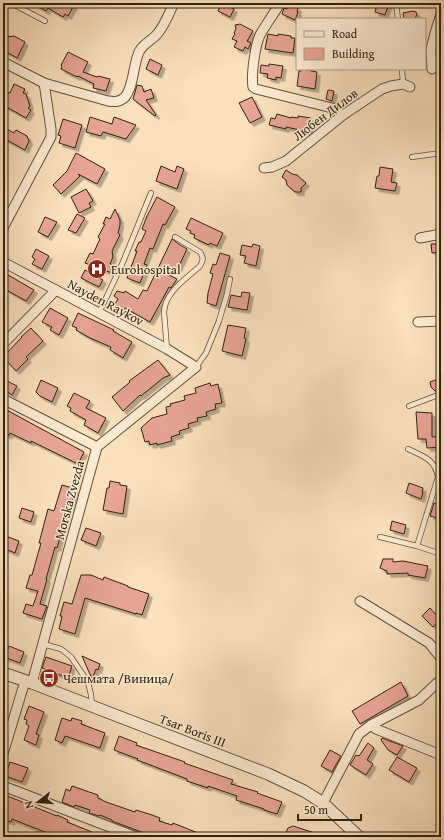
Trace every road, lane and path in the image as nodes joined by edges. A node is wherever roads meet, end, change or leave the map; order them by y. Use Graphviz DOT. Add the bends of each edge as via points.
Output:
graph roads {
  1 [pos="11,3"];
  2 [pos="174,3"];
  3 [pos="280,3"];
  4 [pos="396,3"];
  5 [pos="441,14"];
  6 [pos="398,18"];
  7 [pos="45,21"];
  8 [pos="3,62"];
  9 [pos="432,69"];
  10 [pos="402,70"];
  11 [pos="44,83"];
  12 [pos="407,86"];
  13 [pos="342,115"];
  14 [pos="441,153"];
  15 [pos="412,157"];
  16 [pos="264,168"];
  17 [pos="152,193"];
  18 [pos="3,228"];
  19 [pos="441,234"];
  20 [pos="175,237"];
  21 [pos="420,238"];
  22 [pos="3,262"];
  23 [pos="230,279"];
  24 [pos="56,290"];
  25 [pos="99,313"];
  26 [pos="441,321"];
  27 [pos="418,322"];
  28 [pos="3,344"];
  29 [pos="167,349"];
  30 [pos="196,367"];
  31 [pos="441,394"];
  32 [pos="3,399"];
  33 [pos="409,406"];
  34 [pos="97,448"];
  35 [pos="408,449"];
  36 [pos="380,537"];
  37 [pos="417,546"];
  38 [pos="441,554"];
  39 [pos="360,601"];
  40 [pos="43,644"];
  41 [pos="441,658"];
  42 [pos="3,673"];
  43 [pos="441,680"];
  44 [pos="28,682"];
  45 [pos="92,706"];
  46 [pos="371,725"];
  47 [pos="3,754"];
  48 [pos="441,755"];
  49 [pos="3,786"];
  50 [pos="323,803"];
  51 [pos="136,837"];
  52 [pos="359,837"];
  1 -- 7 [label="lane"];
  2 -- 11 [label="street" via="159,32 138,52 128,92 118,102"];
  3 -- 13 [label="street" via="260,36 254,58 253,87 332,108"];
  4 -- 6 [label="lane"];
  5 -- 9 [label="street" via="431,49"];
  8 -- 11 [label="street"];
  10 -- 12 [label="lane"];
  11 -- 18 [label="street" via="51,137"];
  12 -- 13 [label="street, Любен Дилов" via="391,86 382,90"];
  13 -- 16 [label="street, Любен Дилов" via="286,160"];
  14 -- 15 [label="lane"];
  17 -- 25 [label="lane"];
  19 -- 21 [label="street"];
  20 -- 29 [label="lane" via="200,252 203,261 171,293 164,307"];
  22 -- 24 [label="street, Nayden Raykov"];
  23 -- 30 [label="lane" via="219,321 206,353"];
  24 -- 25 [label="street, Nayden Raykov"];
  24 -- 28 [label="street"];
  25 -- 29 [label="street, Nayden Raykov"];
  26 -- 27 [label="street"];
  29 -- 30 [label="street, Nayden Raykov"];
  30 -- 34 [label="street, Morska Zvezda"];
  31 -- 33 [label="lane"];
  32 -- 34 [label="street"];
  34 -- 40 [label="street, Morska Zvezda"];
  35 -- 37 [label="lane" via="430,460 437,470 438,477"];
  36 -- 37 [label="lane"];
  37 -- 38 [label="lane"];
  39 -- 41 [label="street" via="429,643"];
  40 -- 44 [label="street, Morska Zvezda"];
  40 -- 45 [label="lane" via="60,649 71,657 88,682"];
  42 -- 44 [label="street, Tsar Boris III"];
  43 -- 46 [label="street" via="419,700"];
  44 -- 45 [label="street, Tsar Boris III"];
  44 -- 47 [label="street, Morska Zvezda"];
  45 -- 50 [label="street, Tsar Boris III" via="268,774 304,790"];
  46 -- 48 [label="street"];
  46 -- 50 [label="street" via="359,734"];
  49 -- 51 [label="street"];
  50 -- 52 [label="street, Tsar Boris III"];
}
